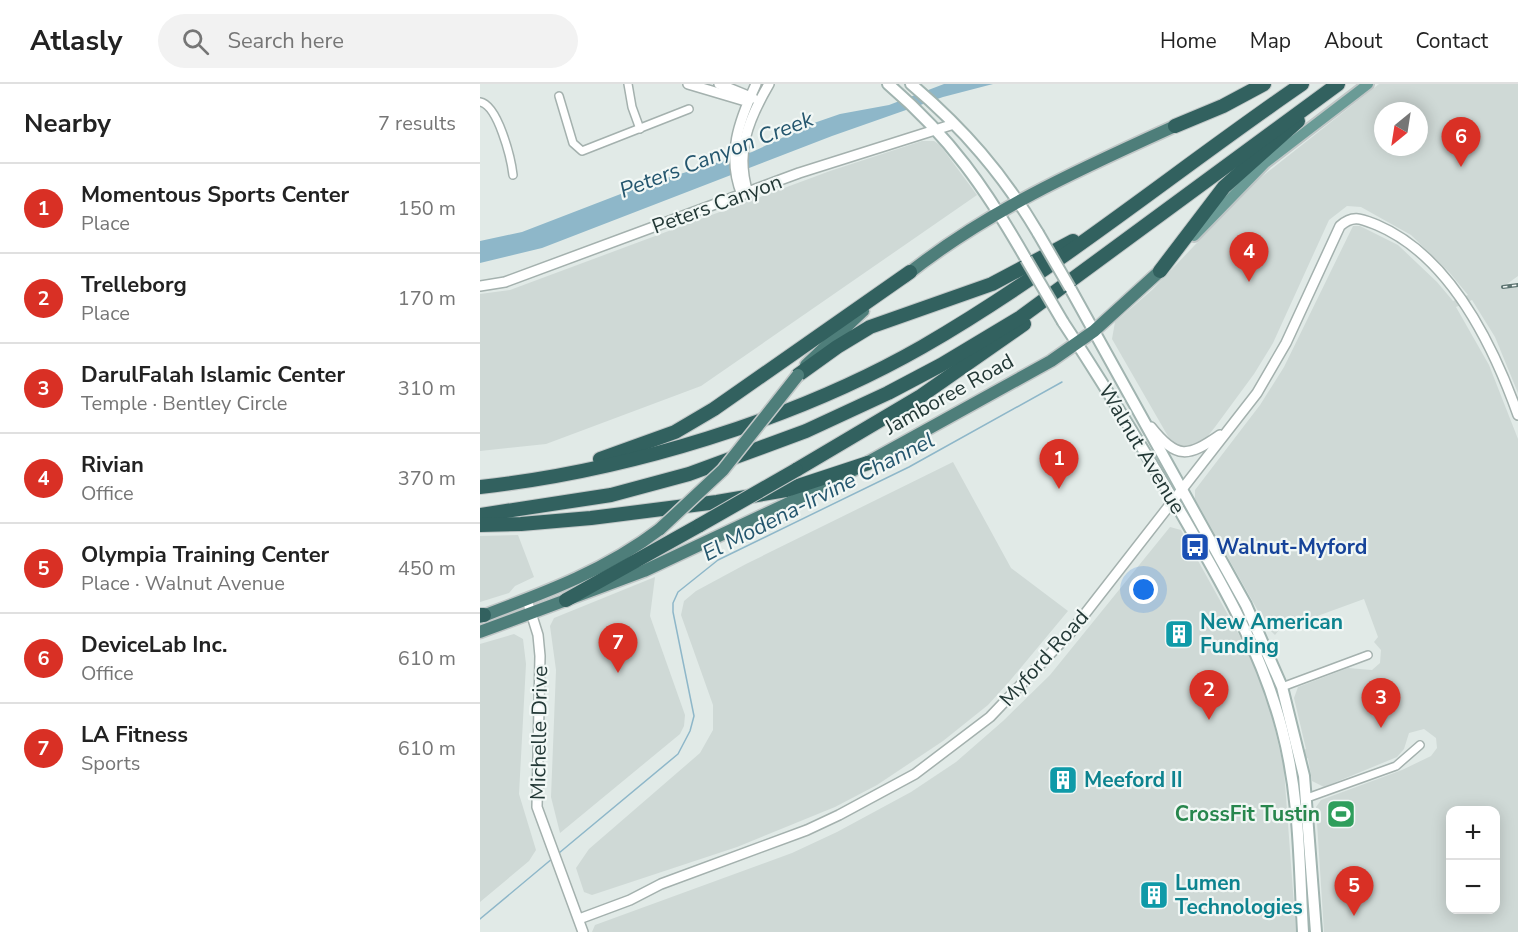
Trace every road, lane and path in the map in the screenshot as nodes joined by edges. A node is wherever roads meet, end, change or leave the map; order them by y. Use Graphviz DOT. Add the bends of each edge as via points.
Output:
graph roads {
  1 [pos="628,84"];
  2 [pos="688,84"];
  3 [pos="719,84"];
  4 [pos="756,84"];
  5 [pos="769,84"];
  6 [pos="888,84"];
  7 [pos="1250,84"];
  8 [pos="1264,84"];
  9 [pos="1302,84"];
  10 [pos="1338,84"];
  11 [pos="1368,84"];
  12 [pos="913,86"];
  13 [pos="707,88"];
  14 [pos="1322,95"];
  15 [pos="559,96"];
  16 [pos="755,99"];
  17 [pos="480,102"];
  18 [pos="689,109"];
  19 [pos="954,124"];
  20 [pos="1175,126"];
  21 [pos="640,129"];
  22 [pos="937,129"];
  23 [pos="513,175"];
  24 [pos="745,194"];
  25 [pos="1019,200"];
  26 [pos="999,212"];
  27 [pos="1098,232"];
  28 [pos="1115,248"];
  29 [pos="1160,271"];
  30 [pos="910,272"];
  31 [pos="480,286"];
  32 [pos="1094,331"];
  33 [pos="1077,344"];
  34 [pos="798,375"];
  35 [pos="1131,400"];
  36 [pos="1518,416"];
  37 [pos="1227,431"];
  38 [pos="868,463"];
  39 [pos="503,484"];
  40 [pos="480,487"];
  41 [pos="1181,491"];
  42 [pos="1174,501"];
  43 [pos="480,515"];
  44 [pos="480,525"];
  45 [pos="527,600"];
  46 [pos="566,600"];
  47 [pos="532,613"];
  48 [pos="481,616"];
  49 [pos="480,632"];
  50 [pos="1368,655"];
  51 [pos="1282,687"];
  52 [pos="1420,745"];
  53 [pos="1307,798"];
  54 [pos="579,919"];
  55 [pos="583,932"];
  56 [pos="1303,932"];
  57 [pos="1316,932"];
  1 -- 21 [label="street"];
  2 -- 13 [label="street"];
  3 -- 16 [label="street"];
  4 -- 16 [label="street"];
  5 -- 16 [label="street"];
  6 -- 22 [label="main road, Walnut Avenue"];
  7 -- 20 [label="main road"];
  8 -- 20 [label="highway"];
  9 -- 27 [label="highway"];
  10 -- 14 [label="highway"];
  11 -- 29 [label="main road, Jamboree Road" via="1265,163"];
  12 -- 19 [label="main road, Walnut Avenue"];
  13 -- 16 [label="street" via="742,100"];
  14 -- 28 [label="highway"];
  14 -- 29 [label="highway" via="1306,115 1224,187"];
  15 -- 21 [label="street" via="579,151"];
  16 -- 24 [label="street" via="739,122 740,180"];
  17 -- 23 [label="street" via="489,105 494,113"];
  18 -- 21 [label="street"];
  19 -- 22 [label="street, Peters Canyon"];
  19 -- 25 [label="main road, Walnut Avenue"];
  20 -- 25 [label="highway"];
  22 -- 24 [label="street, Peters Canyon"];
  22 -- 26 [label="main road, Walnut Avenue"];
  24 -- 31 [label="street, Peters Canyon" via="505,282"];
  25 -- 26 [label="highway"];
  25 -- 32 [label="main road, Walnut Avenue, bridge"];
  26 -- 30 [label="highway"];
  26 -- 33 [label="main road, Walnut Avenue, bridge"];
  27 -- 34 [label="highway" via="986,287 870,327"];
  27 -- 39 [label="highway" via="936,339 833,391 713,436 634,459"];
  28 -- 43 [label="highway" via="1021,317 941,365 846,414 690,474 611,495"];
  28 -- 46 [label="highway, bridge" via="1048,305 962,369 796,470"];
  29 -- 32 [label="highway, Jamboree Road"];
  30 -- 34 [label="highway" via="819,350"];
  30 -- 39 [label="highway" via="675,432 597,460"];
  32 -- 33 [label="highway, Jamboree Road"];
  32 -- 35 [label="main road, Walnut Avenue"];
  33 -- 38 [label="highway, Jamboree Road"];
  33 -- 42 [label="main road, Walnut Avenue"];
  34 -- 45 [label="highway, bridge" via="723,470 660,530 618,558"];
  35 -- 37 [label="street" via="1167,445 1182,454 1201,448"];
  35 -- 41 [label="main road, Walnut Avenue"];
  36 -- 37 [label="street, Myford Road" via="1490,346 1455,292 1399,237 1362,218 1352,218 1340,226 1265,380"];
  37 -- 41 [label="street, Myford Road"];
  38 -- 44 [label="highway" via="786,490 717,502"];
  38 -- 46 [label="highway, Jamboree Road" via="644,571"];
  39 -- 40 [label="highway"];
  41 -- 42 [label="street, Myford Road"];
  41 -- 51 [label="main road, Walnut Avenue" via="1246,605"];
  42 -- 54 [label="street, Myford Road" via="1033,675 990,717 915,774 807,830"];
  42 -- 56 [label="main road, Walnut Avenue" via="1238,609 1273,696 1298,804"];
  45 -- 47 [label="street, Michelle Drive"];
  45 -- 48 [label="highway"];
  46 -- 47 [label="highway, Jamboree Road"];
  47 -- 49 [label="highway, Jamboree Road"];
  47 -- 54 [label="street, Michelle Drive" via="540,670 537,807"];
  50 -- 51 [label="street"];
  51 -- 53 [label="main road, Walnut Avenue" via="1300,752"];
  52 -- 53 [label="street" via="1396,766"];
  53 -- 57 [label="main road, Walnut Avenue"];
  54 -- 55 [label="street, Michelle Drive"];
}
